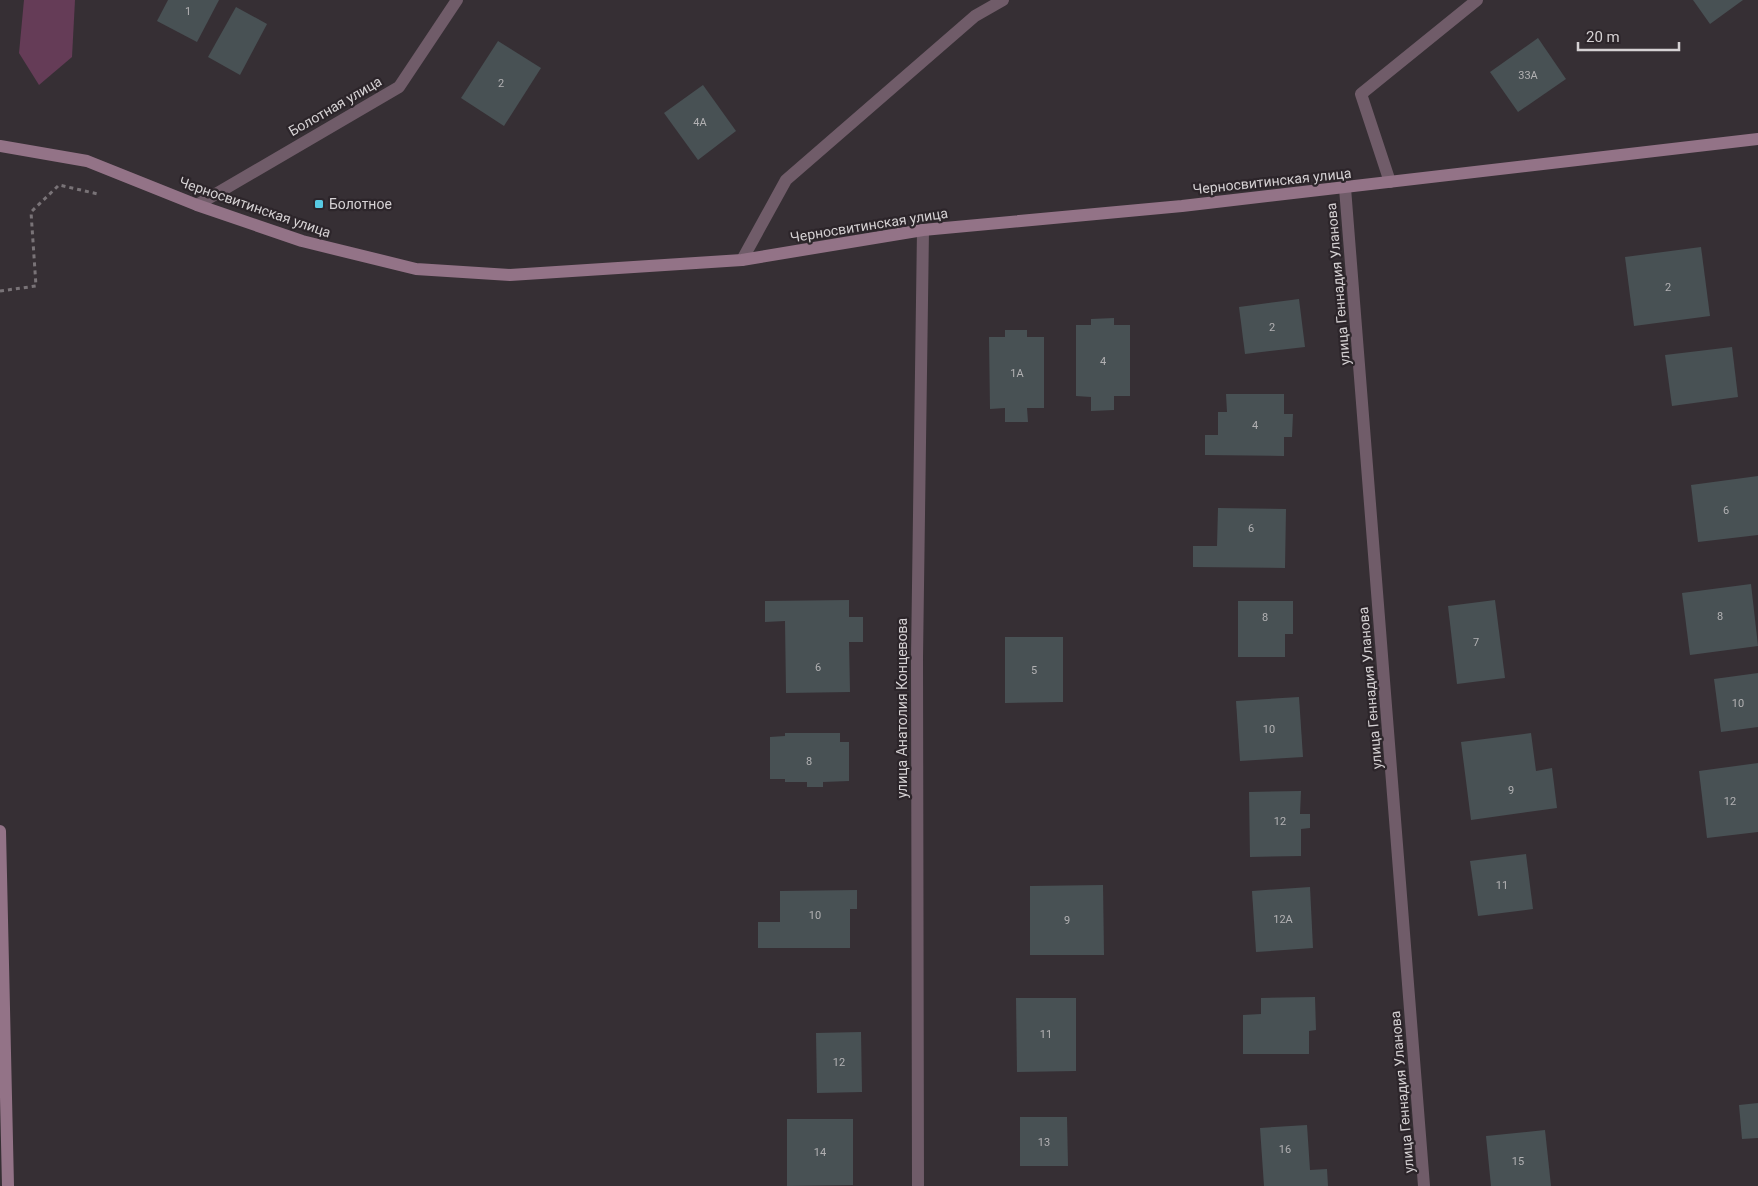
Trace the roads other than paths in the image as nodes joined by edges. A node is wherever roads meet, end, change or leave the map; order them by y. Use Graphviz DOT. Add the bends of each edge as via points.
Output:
graph roads {
  1 [pos="457,0"];
  2 [pos="1003,0"];
  3 [pos="1477,0"];
  4 [pos="1758,139"];
  5 [pos="0,146"];
  6 [pos="1390,182"];
  7 [pos="1345,188"];
  8 [pos="197,205"];
  9 [pos="923,230"];
  10 [pos="742,260"];
  11 [pos="0,831"];
  12 [pos="8,1186"];
  13 [pos="918,1186"];
  14 [pos="1424,1186"];
  1 -- 8 [label="street, Болотная улица" via="399,86"];
  2 -- 10 [label="street" via="975,16 786,180"];
  3 -- 6 [label="street" via="1360,94"];
  4 -- 6 [label="street, Черносвитинская улица"];
  5 -- 8 [label="street, Черносвитинская улица" via="87,161"];
  6 -- 7 [label="street, Черносвитинская улица"];
  7 -- 9 [label="street, Черносвитинская улица"];
  7 -- 14 [label="street, улица Геннадия Уланова"];
  8 -- 10 [label="street, Черносвитинская улица" via="302,241 416,269 510,275"];
  9 -- 10 [label="street, Черносвитинская улица"];
  9 -- 13 [label="street, улица Анатолия Концевова" via="917,657"];
  11 -- 12 [label="street"];
}
